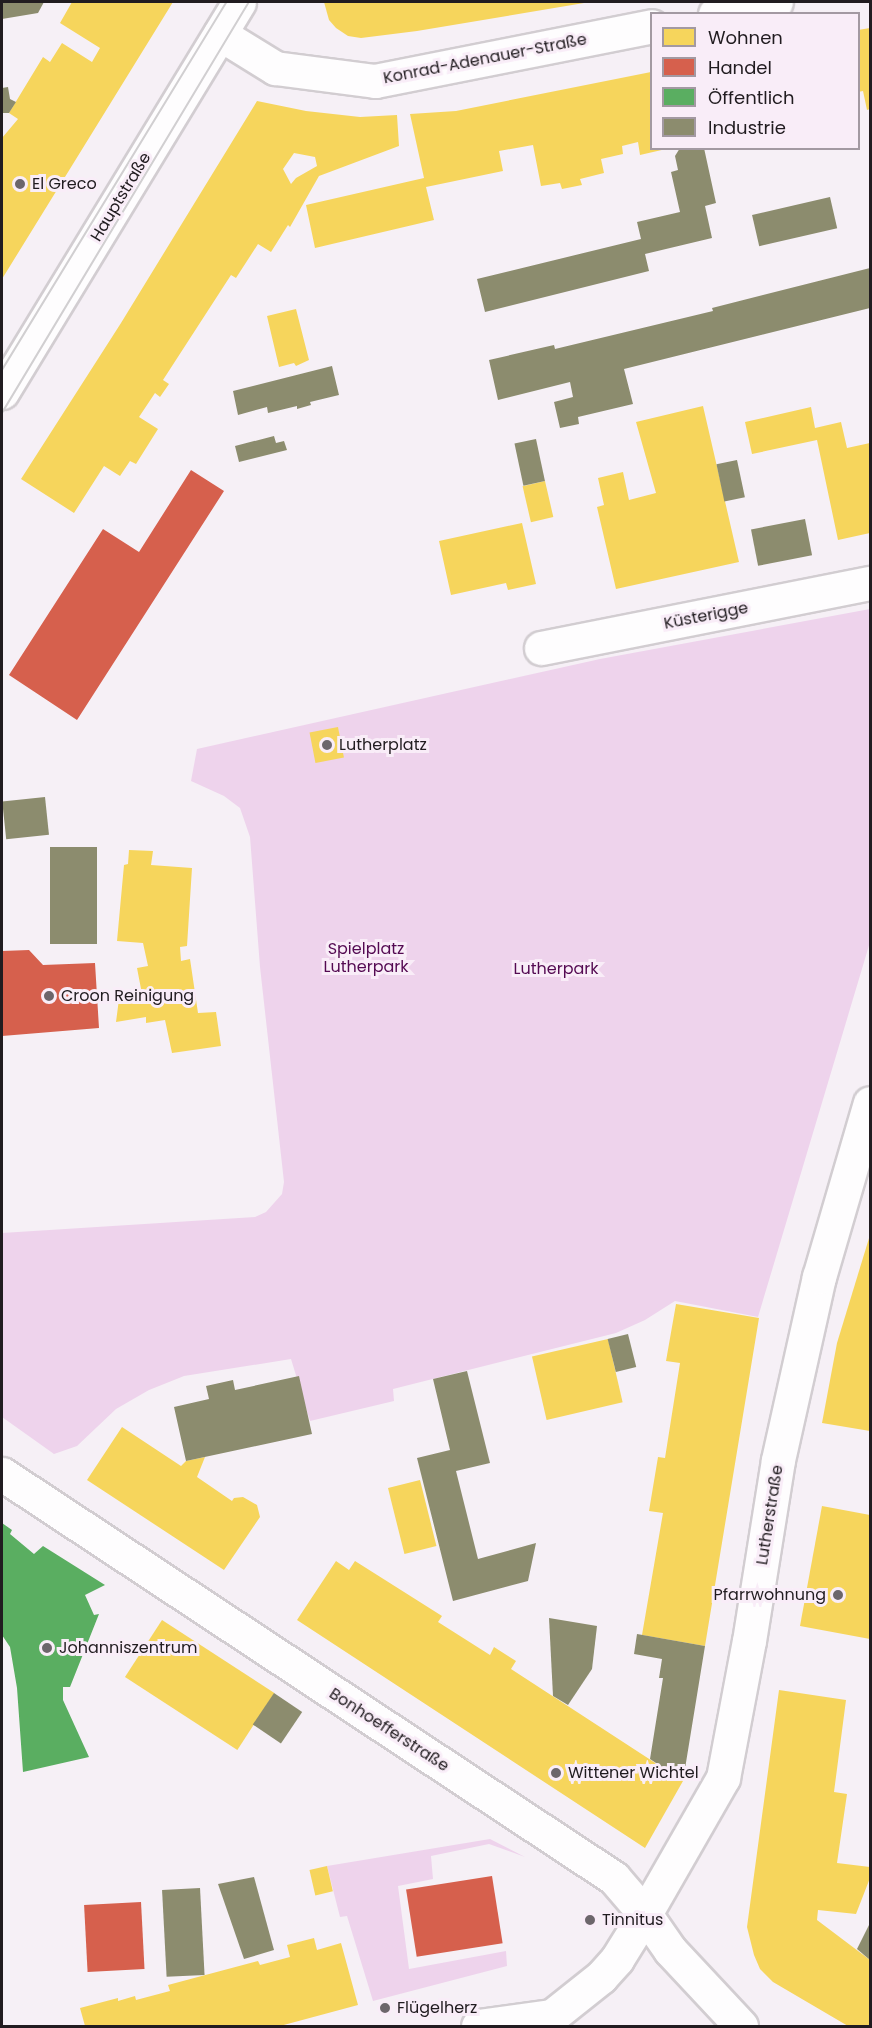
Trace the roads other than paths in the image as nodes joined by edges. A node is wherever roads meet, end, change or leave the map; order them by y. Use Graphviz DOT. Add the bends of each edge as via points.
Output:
graph roads {
  1 [pos="239,2"];
  2 [pos="776,2"];
  3 [pos="725,12"];
  4 [pos="650,26"];
  5 [pos="220,34"];
  6 [pos="2,392"];
  7 [pos="870,583"];
  8 [pos="541,648"];
  9 [pos="870,1103"];
  10 [pos="2,1474"];
  11 [pos="645,1914"];
  12 [pos="478,2026"];
  13 [pos="741,2026"];
  1 -- 5 [label="street, Hauptstraße"];
  2 -- 3 [label="street"];
  4 -- 5 [label="street, Konrad-Adenauer-Straße" via="375,81 275,68"];
  5 -- 6 [label="street, Hauptstraße"];
  7 -- 8 [label="street, Küsterigge"];
  9 -- 11 [label="street, Lutherstraße" via="819,1277 780,1450 723,1778"];
  10 -- 11 [label="street, Bonhoefferstraße" via="614,1878"];
  11 -- 12 [label="street, Lutherstraße" via="612,1965 552,2016"];
  11 -- 13 [label="street, Bonhoefferstraße" via="670,1950"];
}
